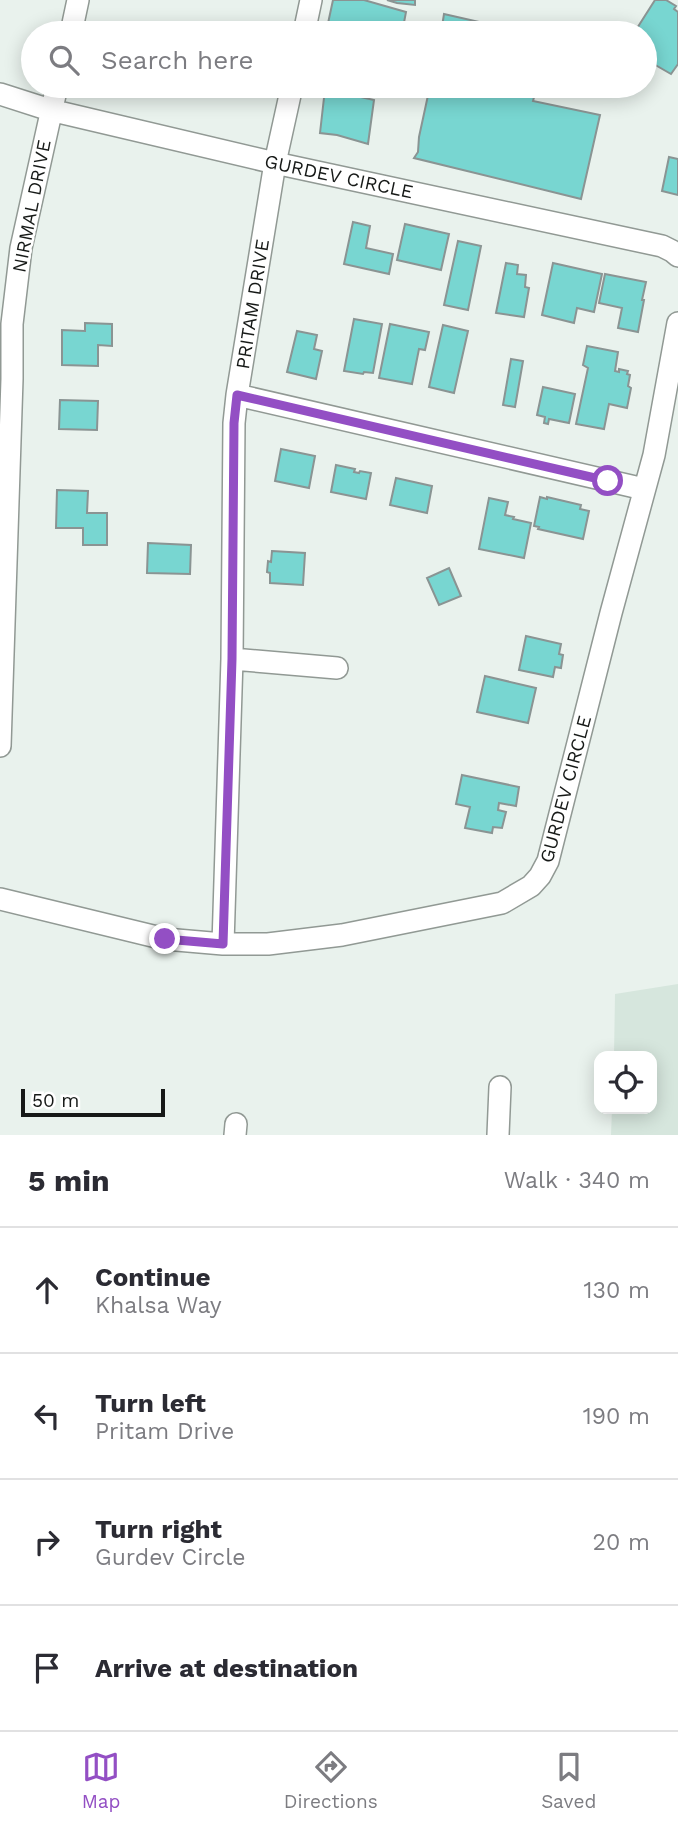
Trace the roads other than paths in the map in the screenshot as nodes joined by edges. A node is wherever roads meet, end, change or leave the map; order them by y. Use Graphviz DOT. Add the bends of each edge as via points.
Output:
graph roads {
  1 [pos="78,0"];
  2 [pos="311,0"];
  3 [pos="74,21"];
  4 [pos="307,21"];
  5 [pos="0,94"];
  6 [pos="54,98"];
  7 [pos="289,98"];
  8 [pos="50,110"];
  9 [pos="275,163"];
  10 [pos="678,256"];
  11 [pos="678,323"];
  12 [pos="237,395"];
  13 [pos="644,489"];
  14 [pos="232,659"];
  15 [pos="337,668"];
  16 [pos="0,746"];
  17 [pos="0,899"];
  18 [pos="223,944"];
  19 [pos="500,1087"];
  20 [pos="498,1135"];
  1 -- 3 [label="street"];
  2 -- 4 [label="street"];
  5 -- 8 [label="street, GURDEV CIRCLE"];
  6 -- 8 [label="street, NIRMAL DRIVE"];
  7 -- 9 [label="street, PRITAM DRIVE"];
  8 -- 9 [label="street, GURDEV CIRCLE"];
  8 -- 16 [label="street, NIRMAL DRIVE" via="21,247 12,324"];
  9 -- 10 [label="street, GURDEV CIRCLE" via="662,246"];
  9 -- 12 [label="street, PRITAM DRIVE"];
  11 -- 13 [label="street, GURDEV CIRCLE"];
  12 -- 13 [label="street"];
  12 -- 14 [label="street, PRITAM DRIVE"];
  13 -- 18 [label="street, GURDEV CIRCLE" via="548,861 531,886 502,903 342,935"];
  14 -- 15 [label="street"];
  14 -- 18 [label="street, PRITAM DRIVE"];
  17 -- 18 [label="street, GURDEV CIRCLE" via="165,939"];
  19 -- 20 [label="street"];
}
